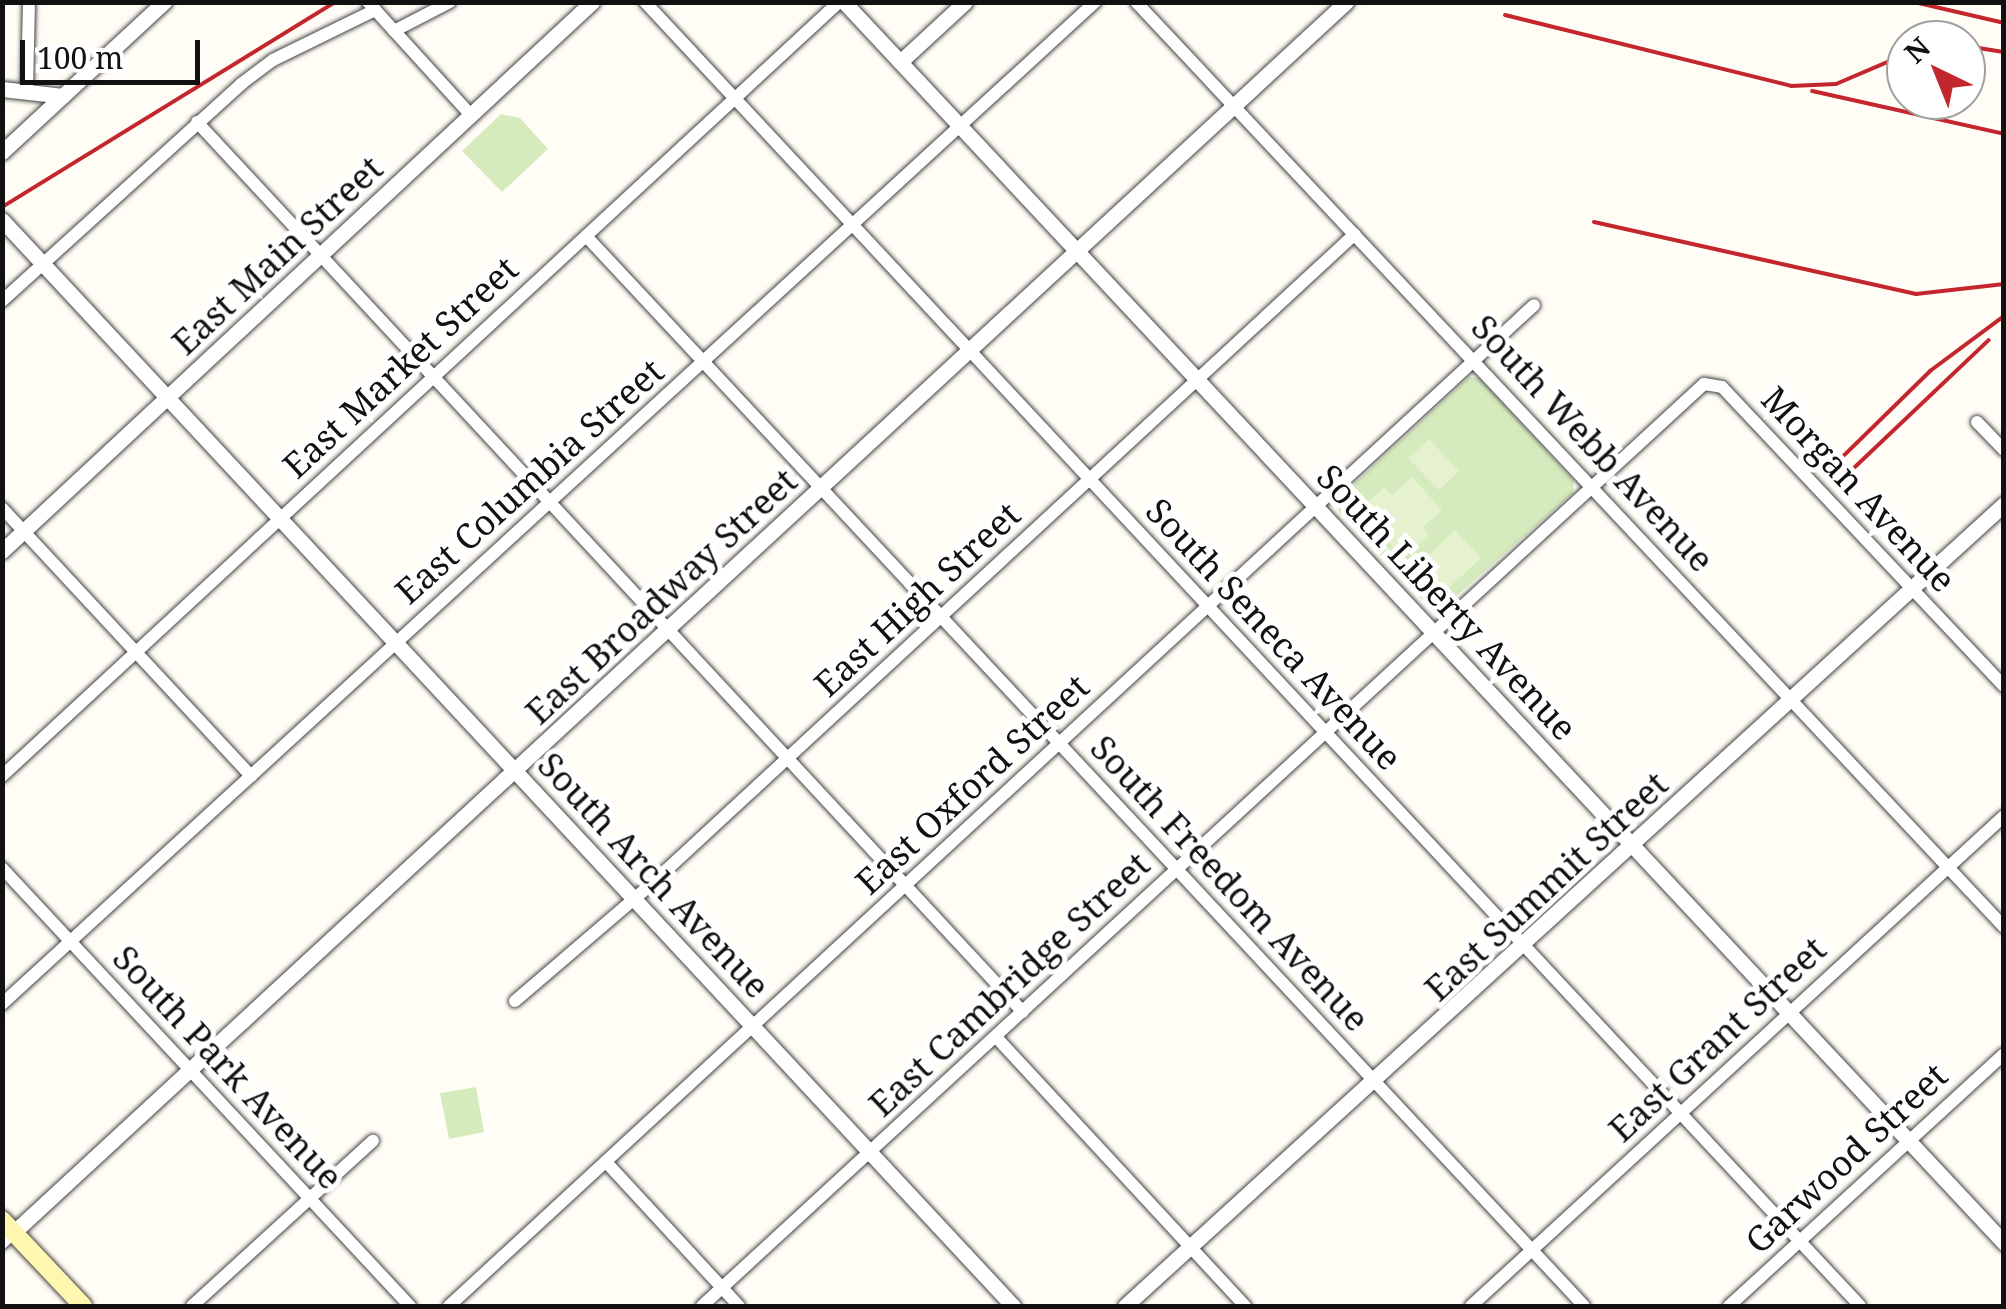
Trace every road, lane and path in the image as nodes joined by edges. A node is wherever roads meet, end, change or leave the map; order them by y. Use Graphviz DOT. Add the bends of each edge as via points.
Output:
graph roads {
  1 [pos="29,2"];
  2 [pos="164,2"];
  3 [pos="450,2"];
  4 [pos="592,2"];
  5 [pos="645,2"];
  6 [pos="842,2"];
  7 [pos="965,2"];
  8 [pos="1095,2"];
  9 [pos="1136,2"];
  10 [pos="1346,2"];
  11 [pos="371,6"];
  12 [pos="394,31"];
  13 [pos="900,62"];
  14 [pos="2,89"];
  15 [pos="27,89"];
  16 [pos="63,96"];
  17 [pos="735,99"];
  18 [pos="1235,107"];
  19 [pos="471,115"];
  20 [pos="197,122"];
  21 [pos="960,126"];
  22 [pos="2,152"];
  23 [pos="2,220"];
  24 [pos="853,225"];
  25 [pos="1355,234"];
  26 [pos="586,236"];
  27 [pos="1078,252"];
  28 [pos="320,256"];
  29 [pos="42,265"];
  30 [pos="2,301"];
  31 [pos="1534,304"];
  32 [pos="970,351"];
  33 [pos="703,362"];
  34 [pos="1474,362"];
  35 [pos="434,378"];
  36 [pos="1198,380"];
  37 [pos="1710,381"];
  38 [pos="168,397"];
  39 [pos="1978,422"];
  40 [pos="2004,450"];
  41 [pos="1089,480"];
  42 [pos="1594,486"];
  43 [pos="821,489"];
  44 [pos="550,502"];
  45 [pos="2004,504"];
  46 [pos="1318,507"];
  47 [pos="2,508"];
  48 [pos="281,518"];
  49 [pos="24,531"];
  50 [pos="2,551"];
  51 [pos="1912,589"];
  52 [pos="1208,608"];
  53 [pos="941,617"];
  54 [pos="668,631"];
  55 [pos="1435,632"];
  56 [pos="396,643"];
  57 [pos="137,652"];
  58 [pos="2004,686"];
  59 [pos="1792,700"];
  60 [pos="1327,732"];
  61 [pos="1059,744"];
  62 [pos="788,759"];
  63 [pos="516,771"];
  64 [pos="2,776"];
  65 [pos="251,776"];
  66 [pos="2004,816"];
  67 [pos="1634,847"];
  68 [pos="2,868"];
  69 [pos="1948,868"];
  70 [pos="1177,869"];
  71 [pos="906,886"];
  72 [pos="634,899"];
  73 [pos="2004,927"];
  74 [pos="71,941"];
  75 [pos="1524,947"];
  76 [pos="515,1001"];
  77 [pos="2,1004"];
  78 [pos="1023,1012"];
  79 [pos="1790,1013"];
  80 [pos="754,1027"];
  81 [pos="996,1036"];
  82 [pos="2004,1054"];
  83 [pos="190,1070"];
  84 [pos="1375,1083"];
  85 [pos="1680,1115"];
  86 [pos="373,1141"];
  87 [pos="1909,1141"];
  88 [pos="870,1153"];
  89 [pos="606,1162"];
  90 [pos="310,1199"];
  91 [pos="6,1232"];
  92 [pos="1799,1242"];
  93 [pos="2004,1243"];
  94 [pos="1191,1249"];
  95 [pos="1532,1251"];
  96 [pos="722,1288"];
  97 [pos="84,1306"];
  98 [pos="192,1306"];
  99 [pos="410,1306"];
  100 [pos="449,1306"];
  101 [pos="702,1306"];
  102 [pos="740,1306"];
  103 [pos="1013,1306"];
  104 [pos="1125,1306"];
  105 [pos="1245,1306"];
  106 [pos="1471,1306"];
  107 [pos="1584,1306"];
  108 [pos="1729,1306"];
  109 [pos="1860,1306"];
  1 -- 15 [label="street"];
  2 -- 16 [label="street"];
  3 -- 12 [label="street"];
  4 -- 19 [label="street, East Main Street"];
  5 -- 17 [label="street, South Seneca Avenue"];
  6 -- 13 [label="street, South Liberty Avenue"];
  6 -- 17 [label="street, East Market Street"];
  7 -- 13 [label="street"];
  8 -- 21 [label="street, East Columbia Street"];
  9 -- 18 [label="street, South Webb Avenue"];
  10 -- 18 [label="street, East Broadway Street"];
  11 -- 12 [label="street"];
  11 -- 20 [label="street" via="270,62"];
  12 -- 19 [label="street"];
  13 -- 21 [label="street, South Liberty Avenue"];
  14 -- 15 [label="street"];
  15 -- 16 [label="street"];
  16 -- 22 [label="street"];
  17 -- 24 [label="street, South Seneca Avenue"];
  17 -- 26 [label="street, East Market Street"];
  18 -- 25 [label="street, South Webb Avenue"];
  18 -- 27 [label="street, East Broadway Street"];
  19 -- 28 [label="street, East Main Street"];
  20 -- 28 [label="street"];
  20 -- 29 [label="street"];
  21 -- 24 [label="street, East Columbia Street"];
  21 -- 27 [label="street, South Liberty Avenue"];
  23 -- 29 [label="street, South Arch Avenue"];
  24 -- 32 [label="street, South Seneca Avenue"];
  24 -- 33 [label="street, East Columbia Street"];
  25 -- 34 [label="street, South Webb Avenue"];
  25 -- 36 [label="street, East High Street"];
  26 -- 33 [label="street, South Freedom Avenue"];
  26 -- 35 [label="street, East Market Street"];
  27 -- 32 [label="street, East Broadway Street"];
  27 -- 36 [label="street, South Liberty Avenue"];
  28 -- 35 [label="street"];
  28 -- 38 [label="street, East Main Street"];
  29 -- 30 [label="street"];
  29 -- 38 [label="street, South Arch Avenue"];
  31 -- 34 [label="street, East Oxford Street"];
  32 -- 41 [label="street, South Seneca Avenue"];
  32 -- 43 [label="street, East Broadway Street"];
  33 -- 43 [label="street, South Freedom Avenue"];
  33 -- 44 [label="street, East Columbia Street"];
  34 -- 42 [label="street, South Webb Avenue"];
  34 -- 46 [label="street, East Oxford Street"];
  35 -- 44 [label="street"];
  35 -- 48 [label="street, East Market Street"];
  36 -- 41 [label="street, East High Street"];
  36 -- 46 [label="street, South Liberty Avenue"];
  37 -- 42 [label="street, East Cambridge Street"];
  37 -- 51 [label="street, Morgan Avenue"];
  38 -- 48 [label="street, South Arch Avenue"];
  38 -- 49 [label="street, East Main Street"];
  39 -- 40 [label="street"];
  41 -- 52 [label="street, South Seneca Avenue"];
  41 -- 53 [label="street, East High Street"];
  42 -- 55 [label="street, East Cambridge Street"];
  42 -- 59 [label="street, South Webb Avenue"];
  43 -- 53 [label="street, South Freedom Avenue"];
  43 -- 54 [label="street, East Broadway Street"];
  44 -- 54 [label="street"];
  44 -- 56 [label="street, East Columbia Street"];
  45 -- 51 [label="street, East Summit Street"];
  46 -- 52 [label="street, East Oxford Street"];
  46 -- 55 [label="street, South Liberty Avenue"];
  47 -- 49 [label="street"];
  48 -- 56 [label="street, South Arch Avenue"];
  48 -- 57 [label="street, East Market Street"];
  49 -- 50 [label="street, East Main Street"];
  49 -- 57 [label="street"];
  51 -- 58 [label="street, Morgan Avenue"];
  51 -- 59 [label="street, East Summit Street"];
  52 -- 60 [label="street, South Seneca Avenue"];
  52 -- 61 [label="street, East Oxford Street"];
  53 -- 61 [label="street, South Freedom Avenue"];
  53 -- 62 [label="street, East High Street"];
  54 -- 62 [label="street"];
  54 -- 63 [label="street, East Broadway Street"];
  55 -- 60 [label="street, East Cambridge Street"];
  55 -- 67 [label="street, South Liberty Avenue"];
  56 -- 63 [label="street, South Arch Avenue"];
  56 -- 65 [label="street, East Columbia Street"];
  57 -- 64 [label="street, East Market Street"];
  57 -- 65 [label="street"];
  59 -- 67 [label="street, East Summit Street"];
  59 -- 69 [label="street, South Webb Avenue"];
  60 -- 70 [label="street, East Cambridge Street"];
  60 -- 75 [label="street, South Seneca Avenue"];
  61 -- 70 [label="street, South Freedom Avenue"];
  61 -- 71 [label="street, East Oxford Street"];
  62 -- 71 [label="street"];
  62 -- 72 [label="street, East High Street"];
  63 -- 72 [label="street, South Arch Avenue"];
  63 -- 83 [label="street, East Broadway Street"];
  65 -- 74 [label="street, East Columbia Street"];
  66 -- 69 [label="street, East Grant Street"];
  67 -- 75 [label="street, East Summit Street"];
  67 -- 79 [label="street, South Liberty Avenue"];
  68 -- 74 [label="street, South Park Avenue"];
  69 -- 73 [label="street, South Webb Avenue"];
  69 -- 79 [label="street, East Grant Street"];
  70 -- 78 [label="street, East Cambridge Street"];
  70 -- 84 [label="street, South Freedom Avenue"];
  71 -- 78 [label="street"];
  71 -- 80 [label="street, East Oxford Street"];
  72 -- 76 [label="street, East High Street"];
  72 -- 80 [label="street, South Arch Avenue"];
  74 -- 77 [label="street, East Columbia Street"];
  74 -- 83 [label="street, South Park Avenue"];
  75 -- 84 [label="street, East Summit Street"];
  75 -- 85 [label="street, South Seneca Avenue"];
  78 -- 81 [label="street, East Cambridge Street"];
  79 -- 85 [label="street, East Grant Street"];
  79 -- 87 [label="street, South Liberty Avenue"];
  80 -- 88 [label="street, South Arch Avenue"];
  80 -- 89 [label="street, East Oxford Street"];
  81 -- 88 [label="street, East Cambridge Street"];
  81 -- 94 [label="street"];
  82 -- 87 [label="street, Garwood Street"];
  83 -- 90 [label="street, South Park Avenue"];
  83 -- 91 [label="street, East Broadway Street"];
  84 -- 94 [label="street, East Summit Street"];
  84 -- 95 [label="street, South Freedom Avenue"];
  85 -- 92 [label="street, South Seneca Avenue"];
  85 -- 95 [label="street, East Grant Street"];
  86 -- 90 [label="street"];
  87 -- 92 [label="street, Garwood Street"];
  87 -- 93 [label="street, South Liberty Avenue"];
  88 -- 96 [label="street, East Cambridge Street"];
  88 -- 103 [label="street, South Arch Avenue"];
  89 -- 96 [label="street"];
  89 -- 100 [label="street, East Oxford Street"];
  90 -- 98 [label="street"];
  90 -- 99 [label="street, South Park Avenue"];
  91 -- 97 [label="main road"];
  92 -- 108 [label="street, Garwood Street"];
  92 -- 109 [label="street, South Seneca Avenue"];
  94 -- 104 [label="street, East Summit Street"];
  94 -- 105 [label="street"];
  95 -- 106 [label="street, East Grant Street"];
  95 -- 107 [label="street, South Freedom Avenue"];
  96 -- 101 [label="street, East Cambridge Street"];
  96 -- 102 [label="street"];
}
